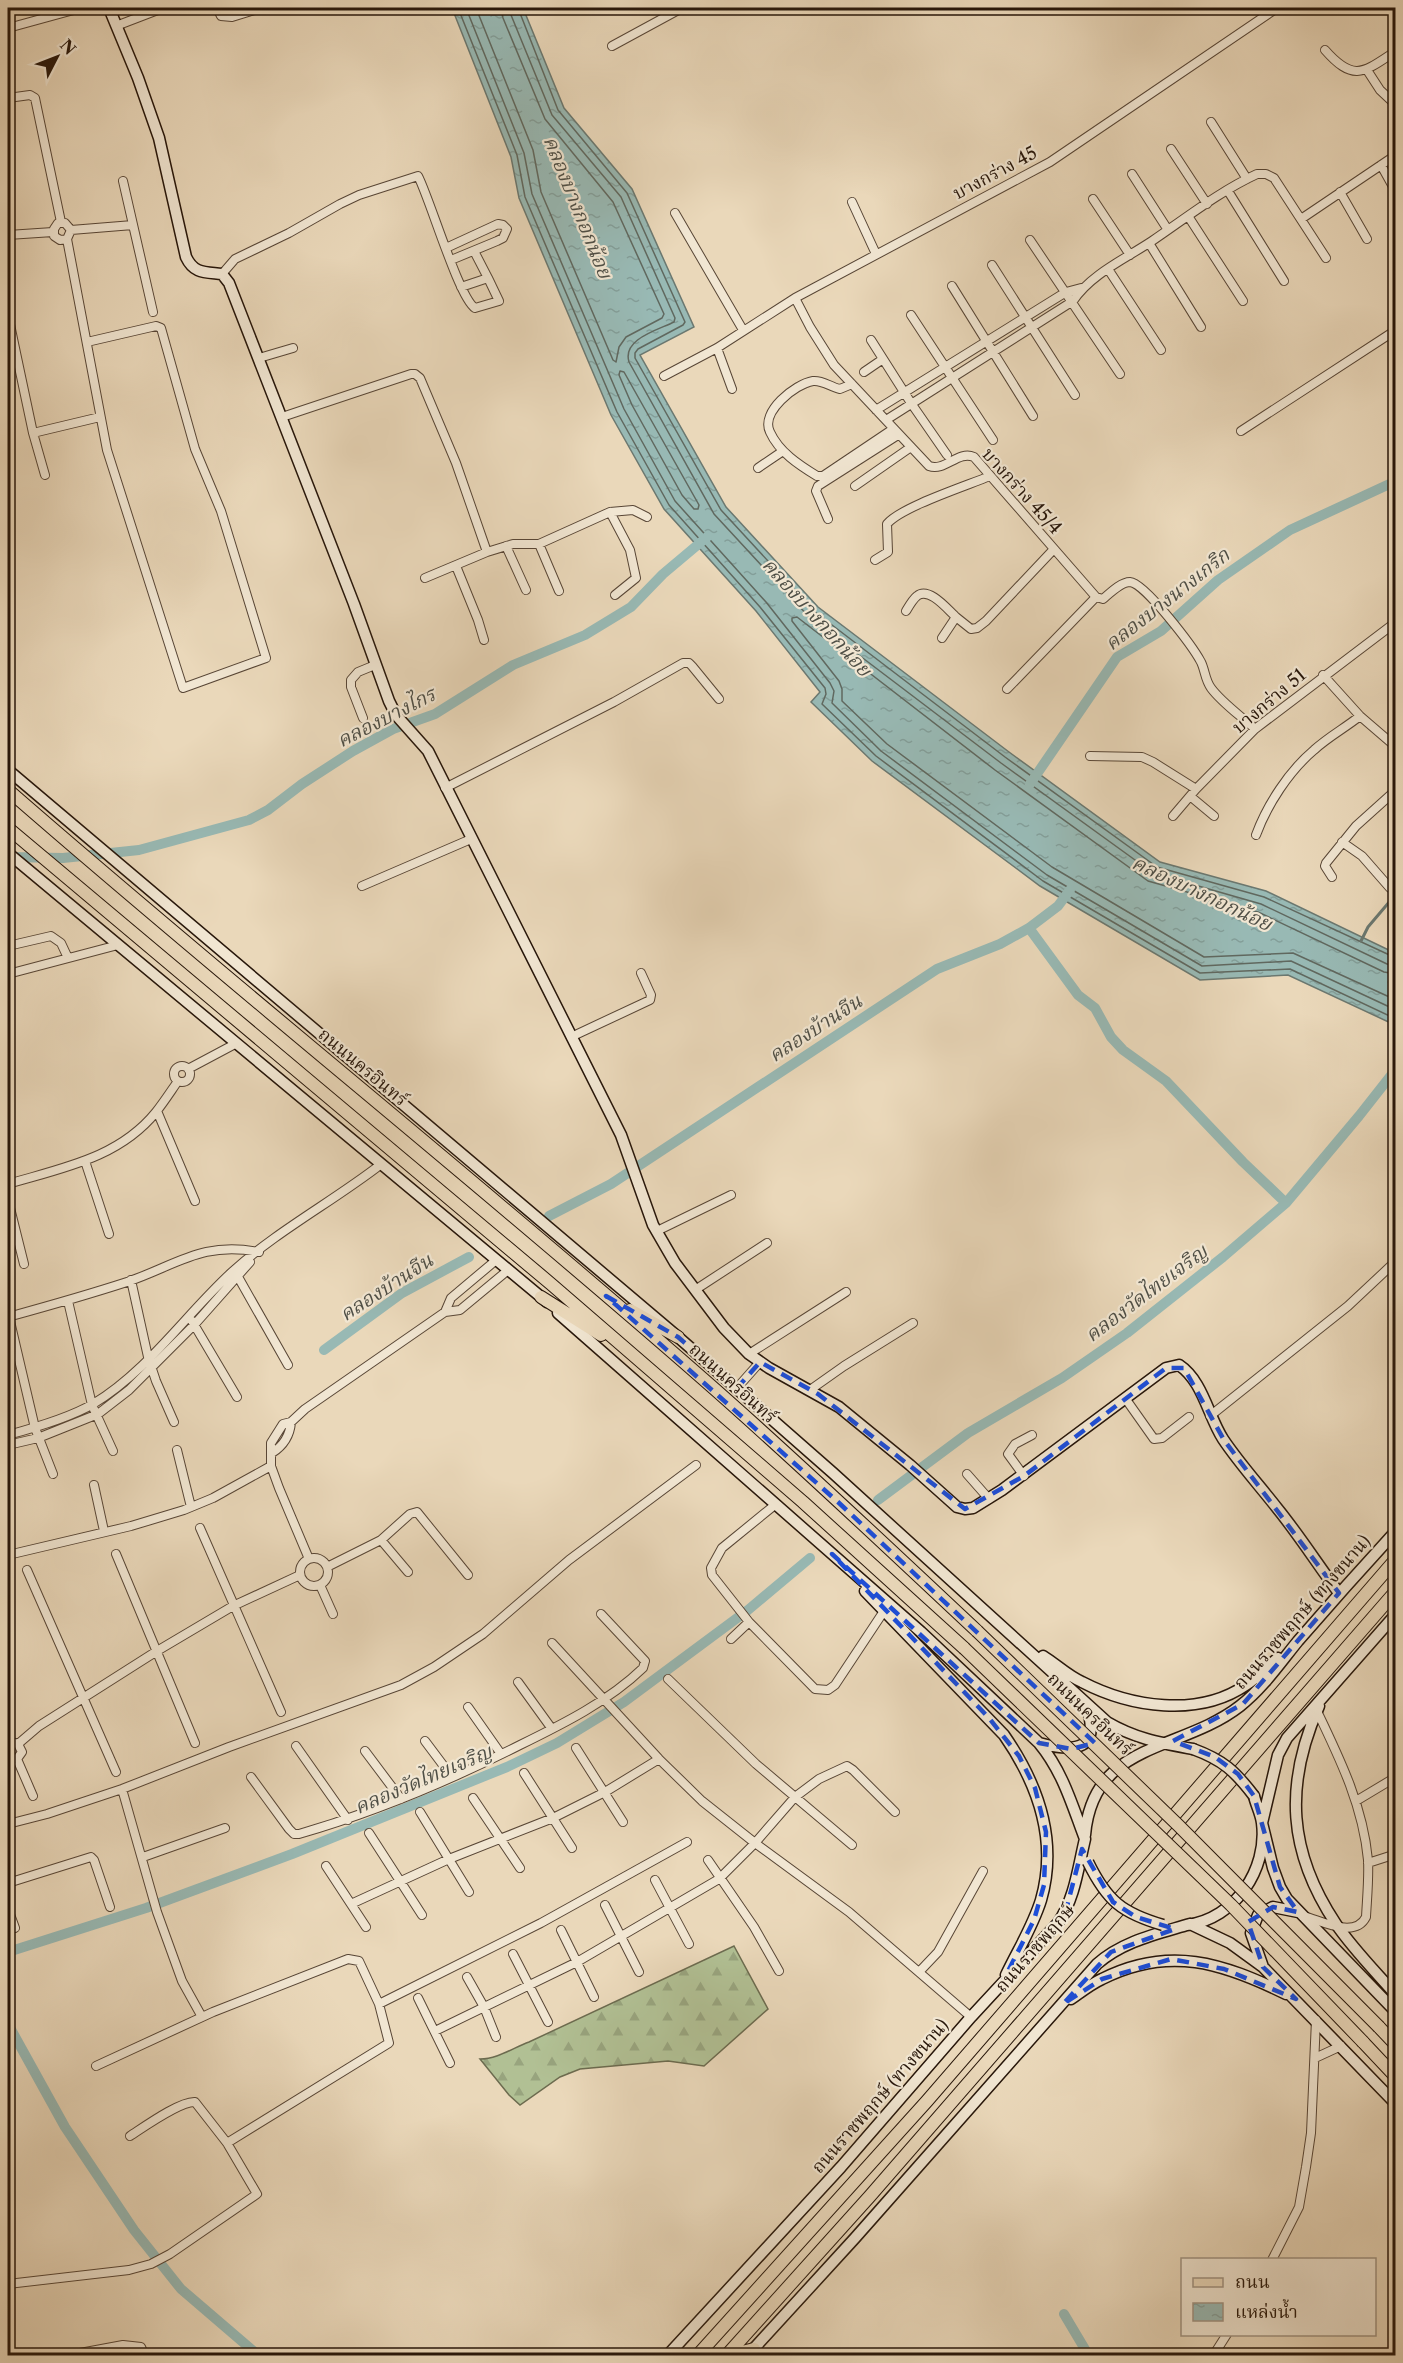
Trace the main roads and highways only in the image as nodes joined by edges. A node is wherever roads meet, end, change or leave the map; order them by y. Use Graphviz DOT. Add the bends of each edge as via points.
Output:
graph roads {
  1 [pos="109,8"];
  2 [pos="8,770"];
  3 [pos="8,790"];
  4 [pos="8,828"];
  5 [pos="8,853"];
  6 [pos="606,1296"];
  7 [pos="541,1297"];
  8 [pos="678,1337"];
  9 [pos="637,1358"];
  10 [pos="1395,1531"];
  11 [pos="832,1554"];
  12 [pos="1395,1559"];
  13 [pos="1395,1591"];
  14 [pos="1339,1593"];
  15 [pos="1395,1614"];
  16 [pos="1018,1640"];
  17 [pos="1294,1646"];
  18 [pos="1324,1694"];
  19 [pos="1085,1702"];
  20 [pos="1039,1743"];
  21 [pos="1167,1744"];
  22 [pos="1262,1822"];
  23 [pos="1085,1839"];
  24 [pos="1300,1914"];
  25 [pos="1190,1924"];
  26 [pos="1263,1967"];
  27 [pos="1002,1983"];
  28 [pos="1395,1995"];
  29 [pos="1296,1999"];
  30 [pos="1063,2004"];
  31 [pos="1395,2012"];
  32 [pos="1395,2045"];
  33 [pos="1395,2077"];
  34 [pos="1395,2104"];
  35 [pos="751,2352"];
  36 [pos="667,2355"];
  37 [pos="697,2355"];
  38 [pos="726,2355"];
  39 [pos="740,2355"];
  1 -- 14 [label="main road" via="159,138 186,257 195,270 222,274 229,283 396,715 422,743 621,1135 657,1231 675,1263 724,1328 760,1362 839,1407 957,1507 973,1508 989,1499 1166,1368 1179,1365 1203,1396 1224,1440"];
  2 -- 8 [label="main road, ถนนนครอินทร์"];
  3 -- 6 [label="main road, ถนนนครอินทร์"];
  4 -- 9 [label="main road"];
  5 -- 7 [label="main road"];
  6 -- 8 [label="main road"];
  6 -- 32 [label="main road, ถนนนครอินทร์, bridge" via="703,1378 977,1631 1178,1825"];
  7 -- 9 [label="main road"];
  7 -- 11 [label="main road"];
  8 -- 16 [label="main road, ถนนนครอินทร์"];
  9 -- 33 [label="main road, bridge" via="964,1648 1232,1905"];
  10 -- 14 [label="main road, ถนนราชพฤกษ์ (ทางขนาน)"];
  11 -- 20 [label="main road"];
  11 -- 27 [label="main road" via="1004,1736 1035,1788 1046,1832 1041,1899"];
  12 -- 37 [label="main road, ถนนราชพฤกษ์" via="927,2101"];
  13 -- 38 [label="main road" via="870,2196"];
  14 -- 17 [label="main road, ถนนราชพฤกษ์ (ทางขนาน)"];
  15 -- 18 [label="main road"];
  16 -- 17 [label="main road" via="1079,1681 1105,1693 1139,1702 1178,1705 1221,1698 1245,1686"];
  16 -- 19 [label="main road, ถนนนครอินทร์"];
  17 -- 21 [label="main road, ถนนราชพฤกษ์ (ทางขนาน)" via="1243,1704 1212,1724"];
  18 -- 22 [label="main road" via="1287,1738 1278,1755"];
  18 -- 28 [label="main road" via="1298,1770 1296,1829 1313,1886 1337,1926"];
  19 -- 20 [label="main road" via="1092,1722 1090,1738 1082,1746 1071,1749"];
  19 -- 21 [label="main road, ถนนนครอินทร์" via="1125,1733"];
  20 -- 23 [label="main road" via="1061,1774"];
  21 -- 22 [label="main road, bridge" via="1215,1757 1238,1774 1254,1796"];
  21 -- 23 [label="main road" via="1126,1761 1108,1775 1087,1816"];
  22 -- 24 [label="main road" via="1280,1887"];
  22 -- 25 [label="main road" via="1259,1858 1249,1884 1216,1916"];
  23 -- 25 [label="main road, bridge" via="1098,1884 1113,1902 1136,1917 1163,1925"];
  23 -- 27 [label="main road, ถนนราชพฤกษ์ (ทางขนาน)" via="1066,1911"];
  24 -- 26 [label="main road" via="1273,1907 1258,1916 1251,1933"];
  24 -- 31 [label="main road"];
  25 -- 26 [label="main road" via="1230,1943"];
  25 -- 30 [label="main road" via="1110,1952"];
  26 -- 29 [label="main road"];
  27 -- 36 [label="main road, ถนนราชพฤกษ์ (ทางขนาน)" via="841,2167"];
  29 -- 30 [label="main road" via="1224,1969 1171,1959 1102,1979"];
  29 -- 34 [label="main road"];
  30 -- 35 [label="main road"];
  35 -- 39 [label="main road" via="746,2350"];
}
